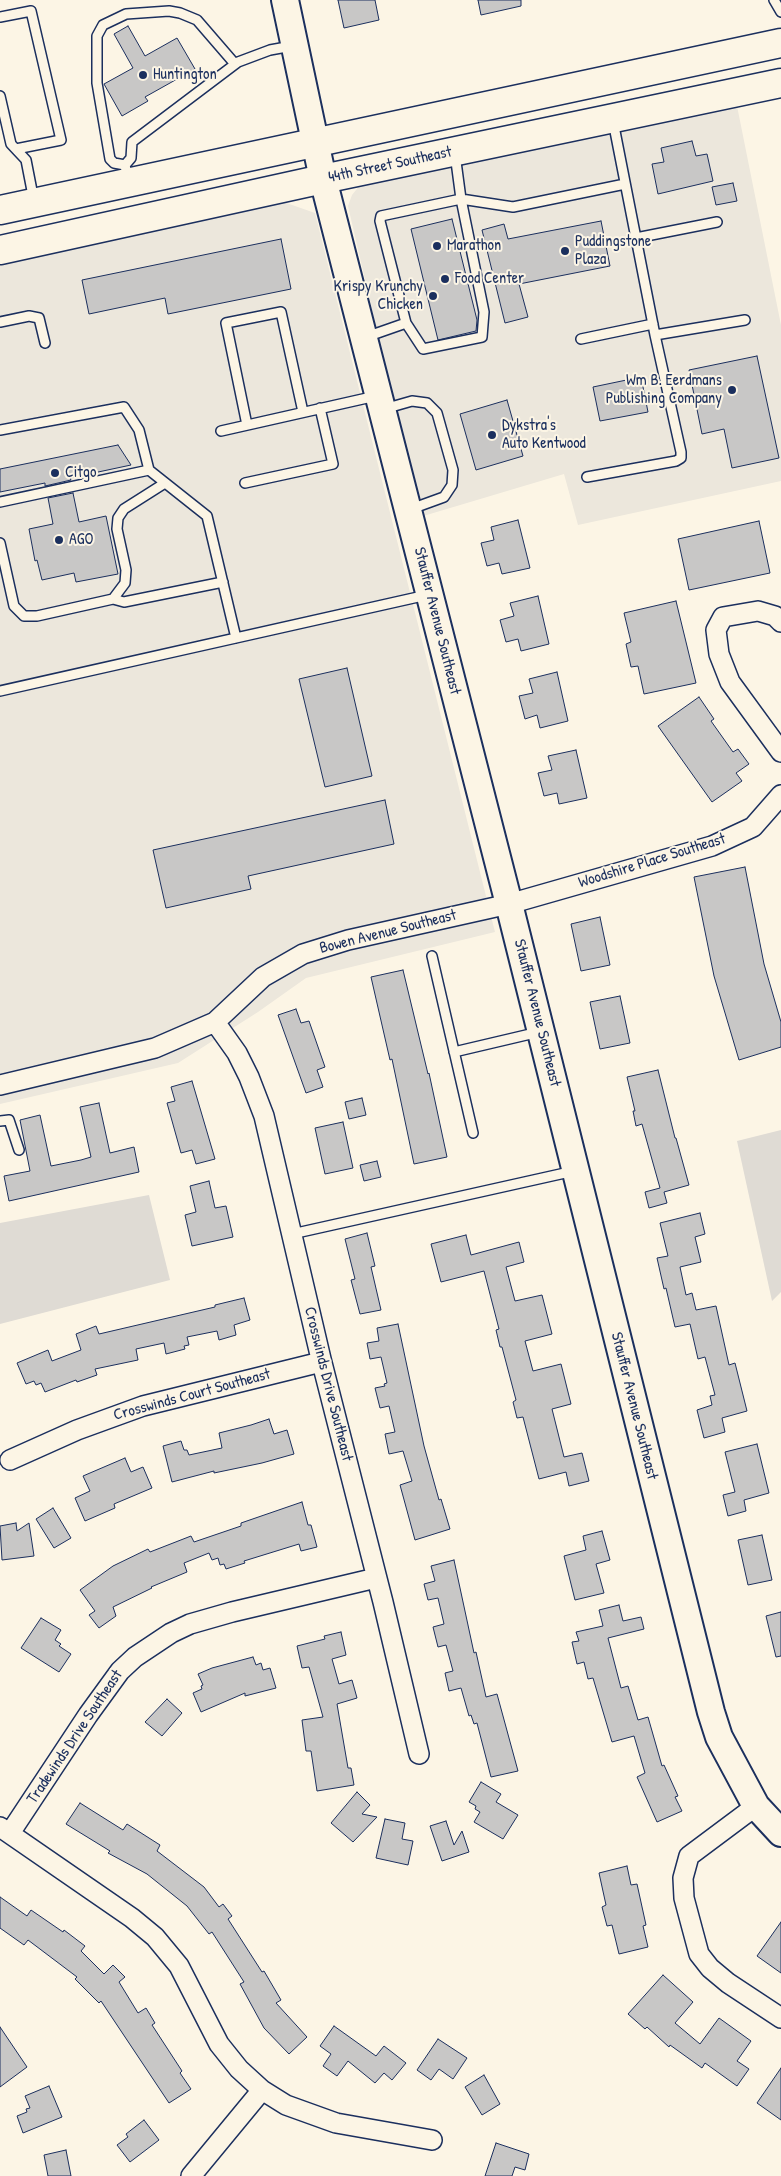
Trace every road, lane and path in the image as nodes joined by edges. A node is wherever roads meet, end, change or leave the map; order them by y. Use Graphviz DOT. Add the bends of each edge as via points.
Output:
graph roads {
  1 [pos="284,0"];
  2 [pos="774,0"];
  3 [pos="781,12"];
  4 [pos="0,17"];
  5 [pos="781,44"];
  6 [pos="294,46"];
  7 [pos="695,61"];
  8 [pos="235,64"];
  9 [pos="769,86"];
  10 [pos="0,96"];
  11 [pos="677,105"];
  12 [pos="612,118"];
  13 [pos="315,142"];
  14 [pos="16,149"];
  15 [pos="455,152"];
  16 [pos="127,174"];
  17 [pos="323,179"];
  18 [pos="626,184"];
  19 [pos="461,199"];
  20 [pos="35,203"];
  21 [pos="1,210"];
  22 [pos="717,222"];
  23 [pos="636,238"];
  24 [pos="0,250"];
  25 [pos="745,320"];
  26 [pos="0,322"];
  27 [pos="406,323"];
  28 [pos="653,324"];
  29 [pos="655,335"];
  30 [pos="364,338"];
  31 [pos="580,340"];
  32 [pos="45,343"];
  33 [pos="380,402"];
  34 [pos="320,408"];
  35 [pos="303,412"];
  36 [pos="247,425"];
  37 [pos="0,430"];
  38 [pos="221,431"];
  39 [pos="149,470"];
  40 [pos="587,477"];
  41 [pos="165,482"];
  42 [pos="245,483"];
  43 [pos="0,502"];
  44 [pos="408,510"];
  45 [pos="0,543"];
  46 [pos="222,582"];
  47 [pos="430,594"];
  48 [pos="113,599"];
  49 [pos="781,622"];
  50 [pos="236,638"];
  51 [pos="0,691"];
  52 [pos="781,752"];
  53 [pos="781,797"];
  54 [pos="509,904"];
  55 [pos="432,956"];
  56 [pos="215,1022"];
  57 [pos="541,1032"];
  58 [pos="454,1052"];
  59 [pos="0,1085"];
  60 [pos="0,1121"];
  61 [pos="473,1134"];
  62 [pos="19,1150"];
  63 [pos="576,1171"];
  64 [pos="292,1234"];
  65 [pos="321,1362"];
  66 [pos="10,1460"];
  67 [pos="376,1578"];
  68 [pos="419,1754"];
  69 [pos="756,1806"];
  70 [pos="5,1830"];
  71 [pos="781,1832"];
  72 [pos="781,2018"];
  73 [pos="262,2090"];
  74 [pos="432,2140"];
  75 [pos="191,2176"];
  1 -- 6 [label="street, Stauffer Avenue Southeast"];
  2 -- 3 [label="lane"];
  4 -- 14 [label="lane" via="31,11 61,140"];
  5 -- 7 [label="main road"];
  5 -- 9 [label="main road" via="760,59 755,72"];
  6 -- 8 [label="lane" via="270,50"];
  6 -- 13 [label="street, Stauffer Avenue Southeast"];
  7 -- 11 [label="main road" via="696,78 688,94"];
  7 -- 13 [label="main road"];
  8 -- 16 [label="lane" via="132,142"];
  8 -- 16 [label="lane" via="197,20 180,13 126,14 103,25 96,36 97,83 110,159"];
  9 -- 11 [label="main road, 44th Street Southeast"];
  10 -- 14 [label="lane" via="11,144"];
  11 -- 12 [label="main road, 44th Street Southeast"];
  12 -- 15 [label="main road, 44th Street Southeast"];
  12 -- 18 [label="lane"];
  13 -- 16 [label="main road"];
  13 -- 17 [label="street, Stauffer Avenue Southeast"];
  14 -- 20 [label="lane" via="26,160"];
  15 -- 17 [label="main road, 44th Street Southeast"];
  15 -- 19 [label="lane"];
  16 -- 20 [label="main road"];
  17 -- 24 [label="main road, 44th Street Southeast"];
  17 -- 30 [label="street, Stauffer Avenue Southeast"];
  18 -- 19 [label="lane" via="513,207"];
  18 -- 23 [label="lane"];
  19 -- 27 [label="lane" via="380,218"];
  19 -- 27 [label="lane" via="484,312 482,337 423,349"];
  20 -- 21 [label="main road"];
  22 -- 23 [label="lane"];
  23 -- 28 [label="lane"];
  25 -- 29 [label="lane"];
  26 -- 32 [label="lane" via="29,316 39,318"];
  27 -- 30 [label="lane"];
  28 -- 29 [label="lane"];
  28 -- 31 [label="lane"];
  29 -- 40 [label="lane" via="681,458"];
  30 -- 33 [label="street, Stauffer Avenue Southeast"];
  33 -- 34 [label="lane"];
  33 -- 44 [label="street, Stauffer Avenue Southeast"];
  33 -- 44 [label="lane" via="427,403 437,413 453,470 452,485 444,497"];
  34 -- 35 [label="lane"];
  34 -- 42 [label="lane" via="333,464"];
  35 -- 36 [label="lane"];
  35 -- 36 [label="lane" via="281,312 226,324"];
  36 -- 38 [label="lane"];
  37 -- 39 [label="lane" via="124,407 139,430"];
  39 -- 41 [label="lane"];
  39 -- 43 [label="lane"];
  41 -- 46 [label="lane" via="207,516"];
  41 -- 48 [label="lane" via="124,509 118,518 126,576 125,583"];
  44 -- 47 [label="street, Stauffer Avenue Southeast"];
  45 -- 48 [label="lane" via="14,606 24,616"];
  46 -- 48 [label="lane" via="124,602"];
  46 -- 50 [label="lane"];
  47 -- 50 [label="lane"];
  47 -- 54 [label="street, Stauffer Avenue Southeast"];
  49 -- 52 [label="street" via="775,616 758,611 723,617 716,630 719,654 730,682"];
  50 -- 51 [label="lane"];
  53 -- 54 [label="street, Woodshire Place Southeast" via="753,827 712,846"];
  54 -- 56 [label="street, Bowen Avenue Southeast" via="348,940 302,954 263,977"];
  54 -- 57 [label="street, Stauffer Avenue Southeast"];
  55 -- 58 [label="lane"];
  56 -- 59 [label="street, Bowen Avenue Southeast" via="155,1048"];
  56 -- 64 [label="street, Crosswinds Drive Southeast" via="237,1053 264,1116"];
  57 -- 58 [label="lane"];
  57 -- 63 [label="street, Stauffer Avenue Southeast"];
  58 -- 61 [label="lane"];
  60 -- 62 [label="lane" via="10,1120"];
  63 -- 64 [label="lane"];
  63 -- 69 [label="street, Stauffer Avenue Southeast" via="718,1737"];
  64 -- 65 [label="street, Crosswinds Drive Southeast"];
  65 -- 66 [label="street, Crosswinds Court Southeast" via="143,1406 86,1426"];
  65 -- 67 [label="street, Crosswinds Drive Southeast"];
  67 -- 68 [label="street, Crosswinds Drive Southeast"];
  67 -- 70 [label="street, Tradewinds Drive Southeast" via="200,1621 171,1633 135,1657 120,1671"];
  69 -- 71 [label="street, Stauffer Avenue Southeast"];
  69 -- 72 [label="street" via="689,1856 683,1878 684,1898 699,1954 710,1968"];
  70 -- 73 [label="street" via="155,1937 179,1966 219,2044"];
  73 -- 74 [label="street" via="286,2105 336,2124"];
  73 -- 75 [label="street"];
}
